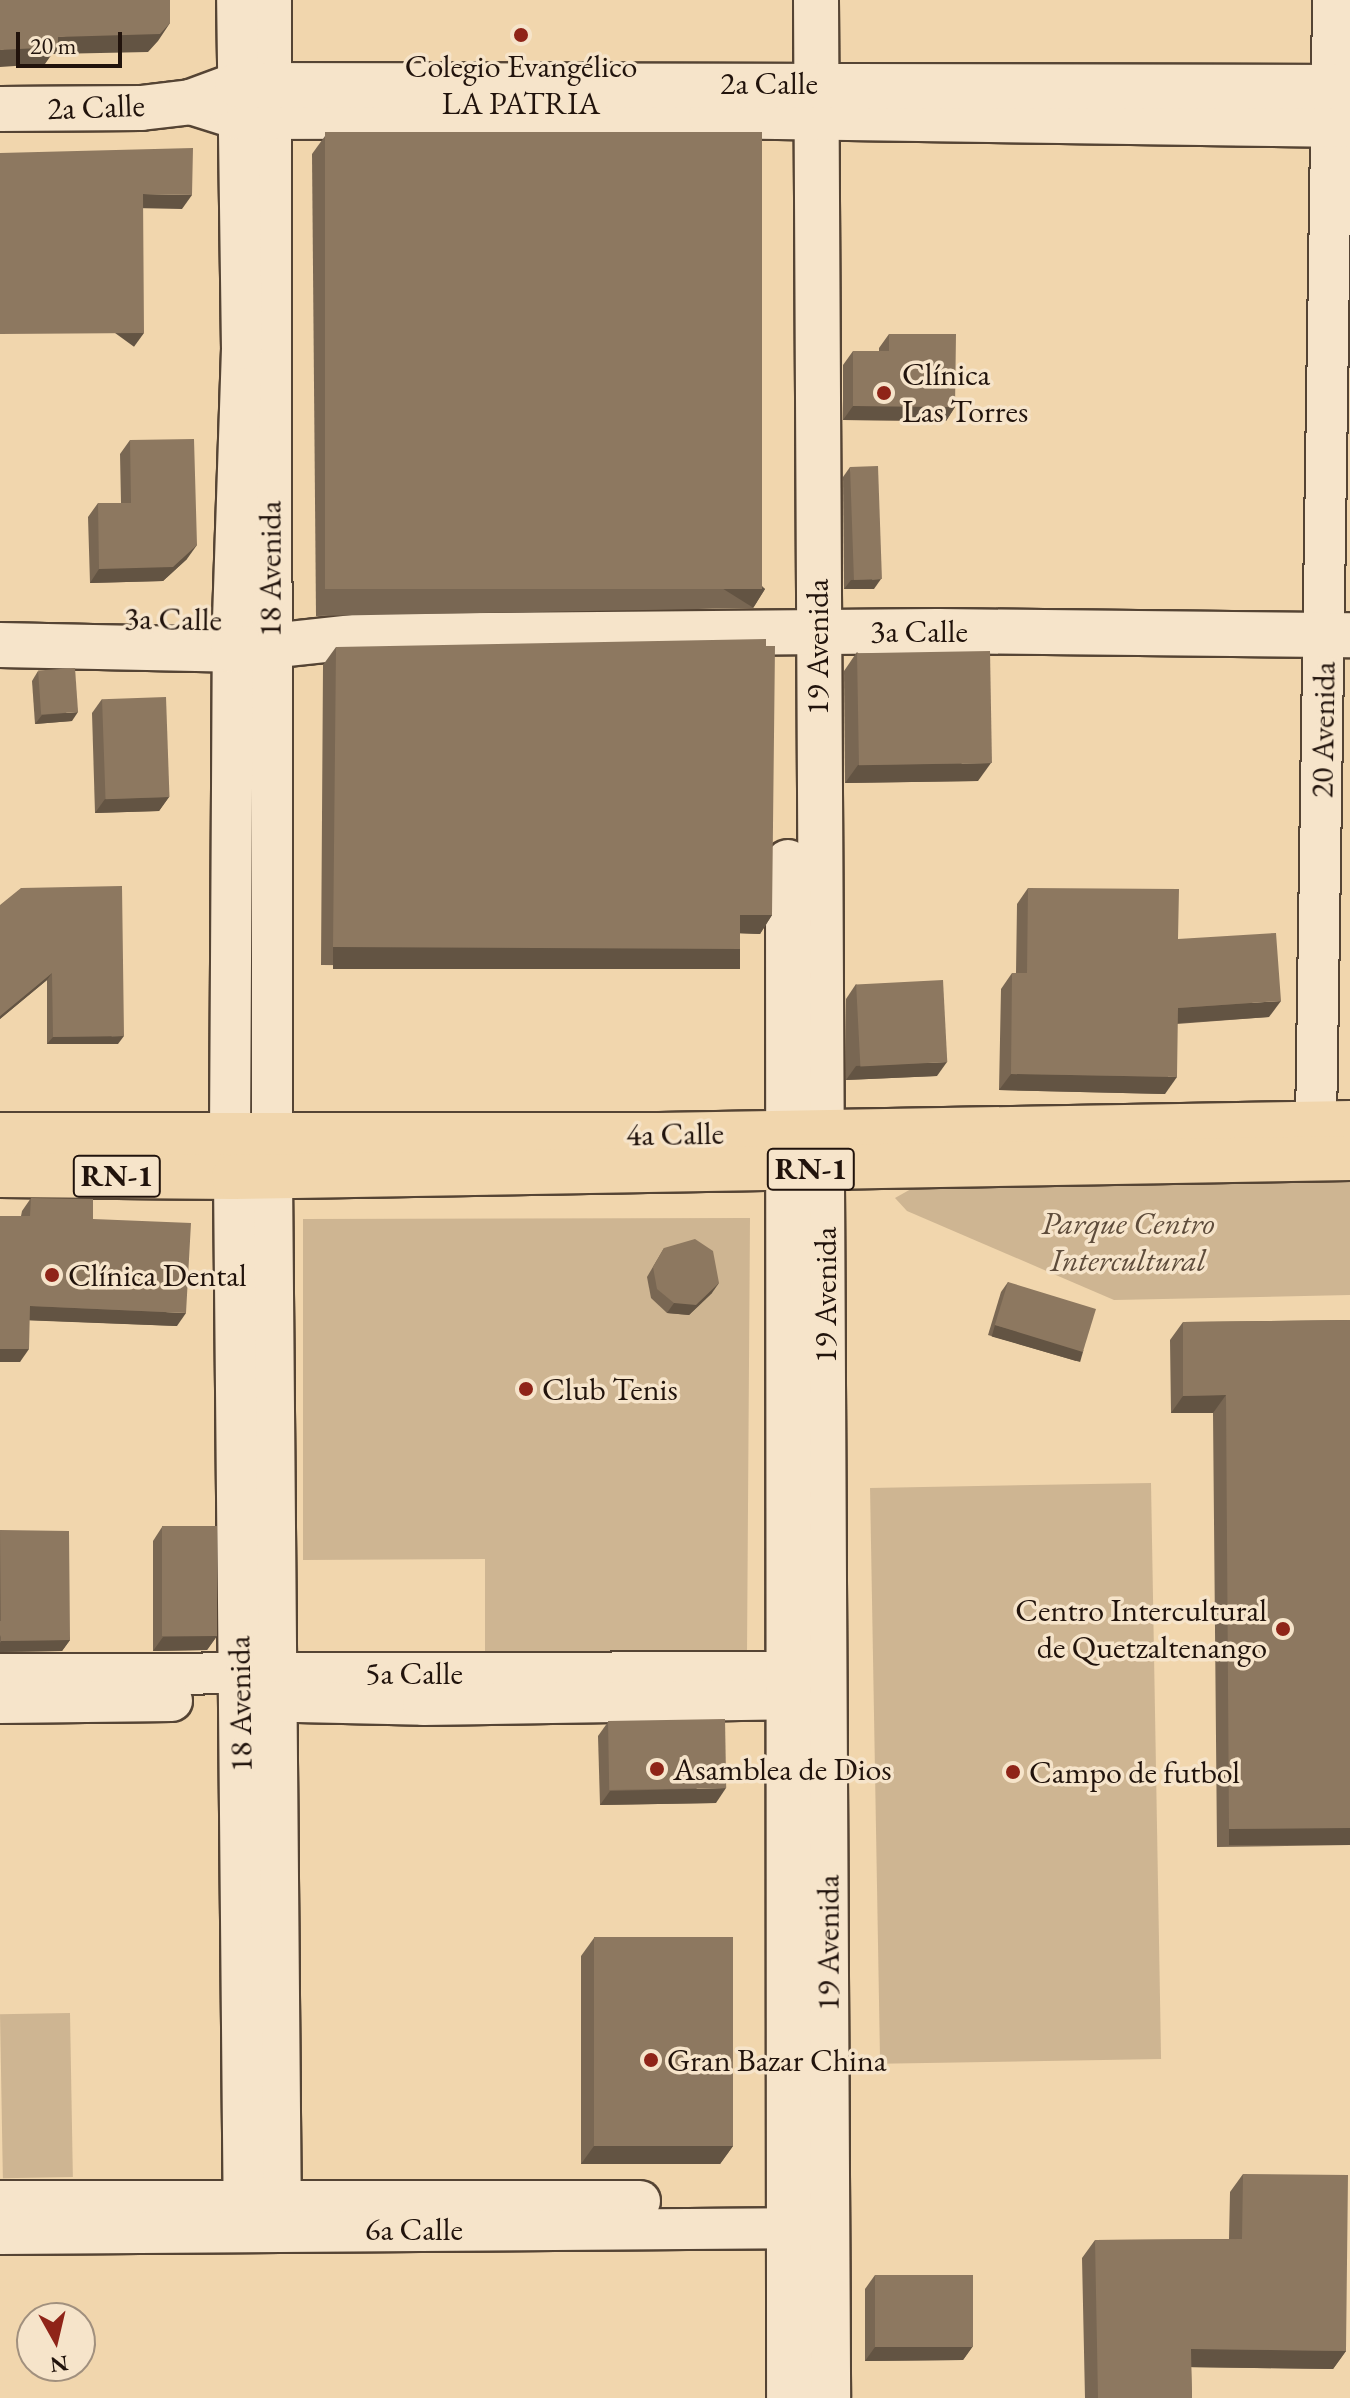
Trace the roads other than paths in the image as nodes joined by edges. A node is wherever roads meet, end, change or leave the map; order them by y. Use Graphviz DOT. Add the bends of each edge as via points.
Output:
graph roads {
  1 [pos="237,0"];
  2 [pos="271,0"];
  3 [pos="788,0"];
  4 [pos="816,0"];
  5 [pos="1333,0"];
  6 [pos="255,101"];
  7 [pos="802,101"];
  8 [pos="1342,106"];
  9 [pos="0,109"];
  10 [pos="0,615"];
  11 [pos="802,632"];
  12 [pos="251,634"];
  13 [pos="1337,636"];
  14 [pos="0,645"];
  15 [pos="1333,1124"];
  16 [pos="0,1135"];
  17 [pos="808,1150"];
  18 [pos="252,1157"];
  19 [pos="1350,1158"];
  20 [pos="0,1175"];
  21 [pos="0,1674"];
  22 [pos="808,1686"];
  23 [pos="258,1688"];
  24 [pos="0,1703"];
  25 [pos="0,2201"];
  26 [pos="263,2215"];
  27 [pos="809,2215"];
  28 [pos="0,2234"];
  29 [pos="789,2398"];
  30 [pos="828,2398"];
  1 -- 6 [label="street, 18 Avenida"];
  2 -- 6 [label="street, 18 Avenida"];
  3 -- 7 [label="street, 19 Avenida"];
  4 -- 7 [label="street, 19 Avenida"];
  5 -- 8 [label="street, 20 Avenida"];
  6 -- 7 [label="street, 2a Calle"];
  6 -- 9 [label="street, 2a Calle"];
  6 -- 12 [label="street, 18 Avenida"];
  7 -- 8 [label="street, 2a Calle" via="1160,120"];
  7 -- 11 [label="street, 19 Avenida"];
  8 -- 13 [label="street, 20 Avenida"];
  10 -- 12 [label="street, 3a Calle"];
  11 -- 12 [label="street, 3a Calle"];
  11 -- 13 [label="street, 3a Calle"];
  11 -- 17 [label="street, 19 Avenida"];
  12 -- 14 [label="street, 3a Calle"];
  12 -- 18 [label="street, 18 Avenida"];
  13 -- 15 [label="street, 20 Avenida"];
  15 -- 17 [label="main road, 4a Calle / RN-1"];
  16 -- 18 [label="main road, 4a Calle / RN-1"];
  17 -- 18 [label="main road, 4a Calle / RN-1"];
  17 -- 19 [label="main road, 4a Calle / RN-1"];
  17 -- 22 [label="street, 19 Avenida"];
  18 -- 20 [label="main road, 4a Calle / RN-1"];
  18 -- 23 [label="street, 18 Avenida"];
  21 -- 23 [label="street, 5a Calle"];
  22 -- 23 [label="street, 5a Calle"];
  22 -- 27 [label="street, 19 Avenida"];
  23 -- 24 [label="street, 5a Calle"];
  23 -- 26 [label="street, 18 Avenida"];
  25 -- 26 [label="street, 6a Calle"];
  26 -- 27 [label="street, 6a Calle"];
  26 -- 28 [label="street, 6a Calle"];
  27 -- 29 [label="street, 19 Avenida"];
  27 -- 30 [label="street, 19 Avenida"];
}
